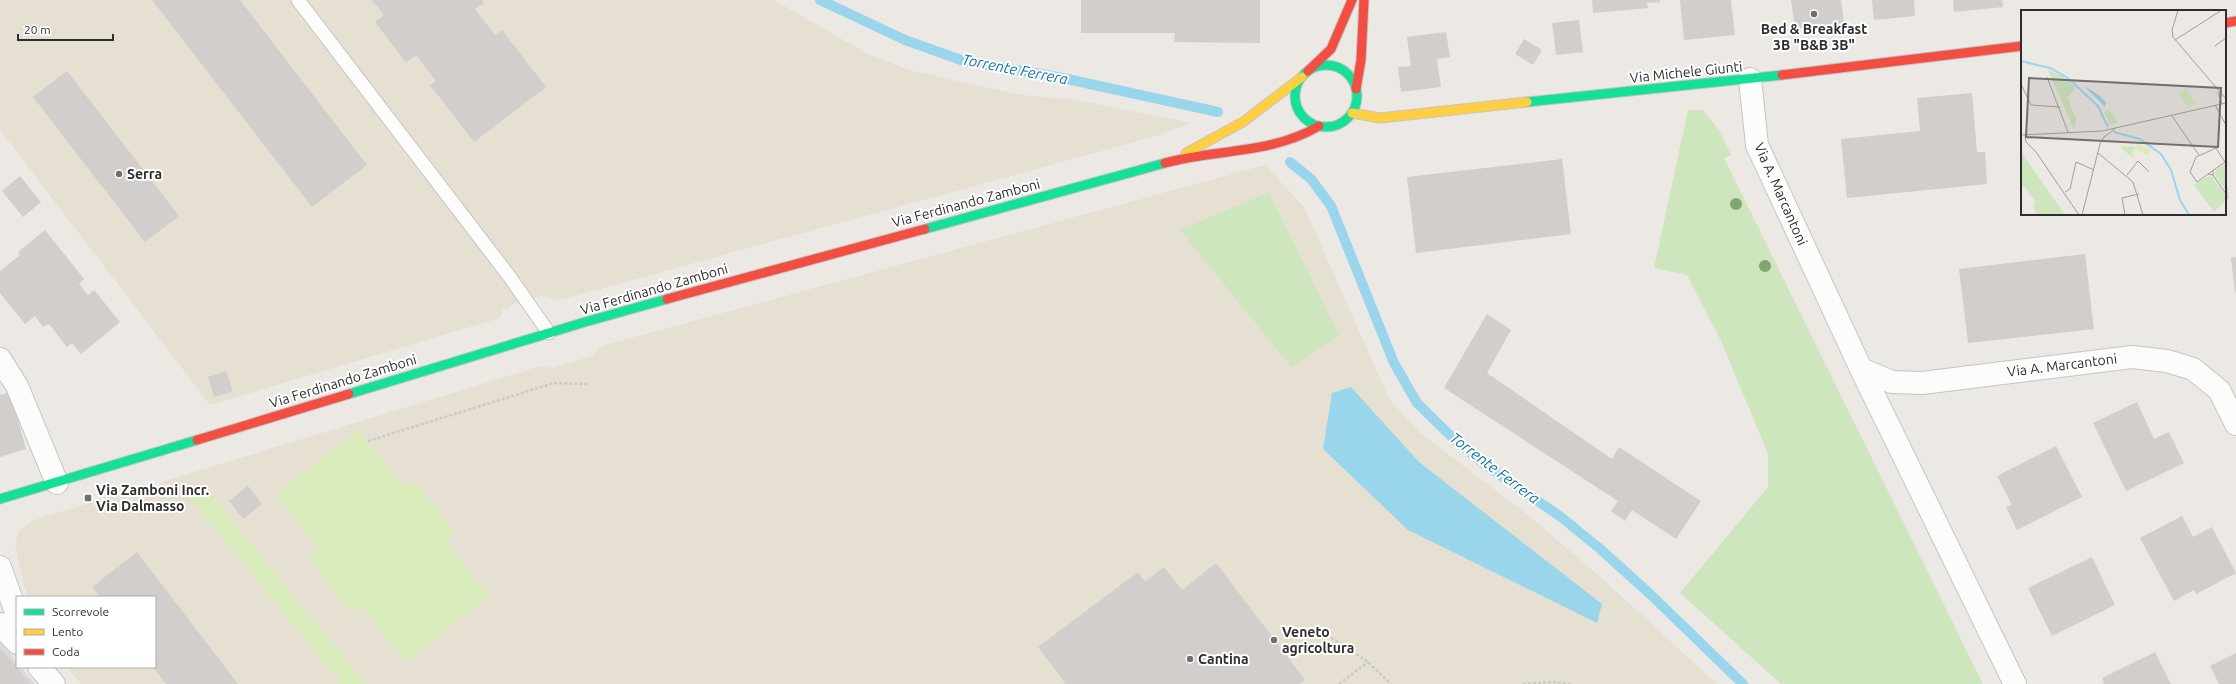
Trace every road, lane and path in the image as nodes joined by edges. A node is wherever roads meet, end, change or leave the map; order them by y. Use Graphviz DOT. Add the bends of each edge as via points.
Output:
graph roads {
  1 [pos="298,0"];
  2 [pos="1352,0"];
  3 [pos="1364,0"];
  4 [pos="2236,21"];
  5 [pos="2226,23"];
  6 [pos="2021,46"];
  7 [pos="1305,74"];
  8 [pos="1750,79"];
  9 [pos="1356,89"];
  10 [pos="1352,113"];
  11 [pos="1319,126"];
  12 [pos="1171,160"];
  13 [pos="548,333"];
  14 [pos="0,359"];
  15 [pos="1861,369"];
  16 [pos="588,384"];
  17 [pos="2236,424"];
  18 [pos="368,441"];
  19 [pos="58,483"];
  20 [pos="0,499"];
  21 [pos="0,567"];
  22 [pos="16,612"];
  23 [pos="0,624"];
  24 [pos="1323,632"];
  25 [pos="16,642"];
  26 [pos="1368,662"];
  27 [pos="1339,684"];
  28 [pos="1391,684"];
  29 [pos="1523,684"];
  30 [pos="1571,684"];
  31 [pos="2015,684"];
  1 -- 13 [label="lane" via="509,276"];
  2 -- 7 [label="street" via="1331,49"];
  3 -- 9 [label="street" via="1362,60"];
  4 -- 5 [label="street"];
  6 -- 8 [label="street, Via Michele Giunti"];
  7 -- 9 [label="street" via="1327,65 1337,67 1346,72"];
  7 -- 11 [label="street" via="1296,93 1299,110 1311,123"];
  7 -- 12 [label="street" via="1243,122"];
  8 -- 10 [label="street, Via Michele Giunti" via="1380,118"];
  8 -- 15 [label="street, Via A. Marcantoni" via="1757,145"];
  9 -- 10 [label="street" via="1356,106"];
  10 -- 11 [label="street, Via Ferdinando Zamboni" via="1337,125"];
  11 -- 12 [label="street, Via Ferdinando Zamboni" via="1302,136 1276,144"];
  12 -- 13 [label="street, Via Ferdinando Zamboni"];
  13 -- 19 [label="street, Via Ferdinando Zamboni"];
  14 -- 19 [label="street" via="18,386"];
  15 -- 17 [label="street, Via A. Marcantoni" via="1892,382 1922,383 2132,357 2167,361 2193,369 2219,390"];
  15 -- 31 [label="street, Via A. Marcantoni"];
  16 -- 18 [label="path" via="554,383"];
  19 -- 20 [label="street, Via Ferdinando Zamboni"];
  21 -- 22 [label="street"];
  23 -- 25 [label="street"];
  24 -- 26 [label="path"];
  26 -- 27 [label="path"];
  26 -- 28 [label="path"];
  29 -- 30 [label="path"];
}
